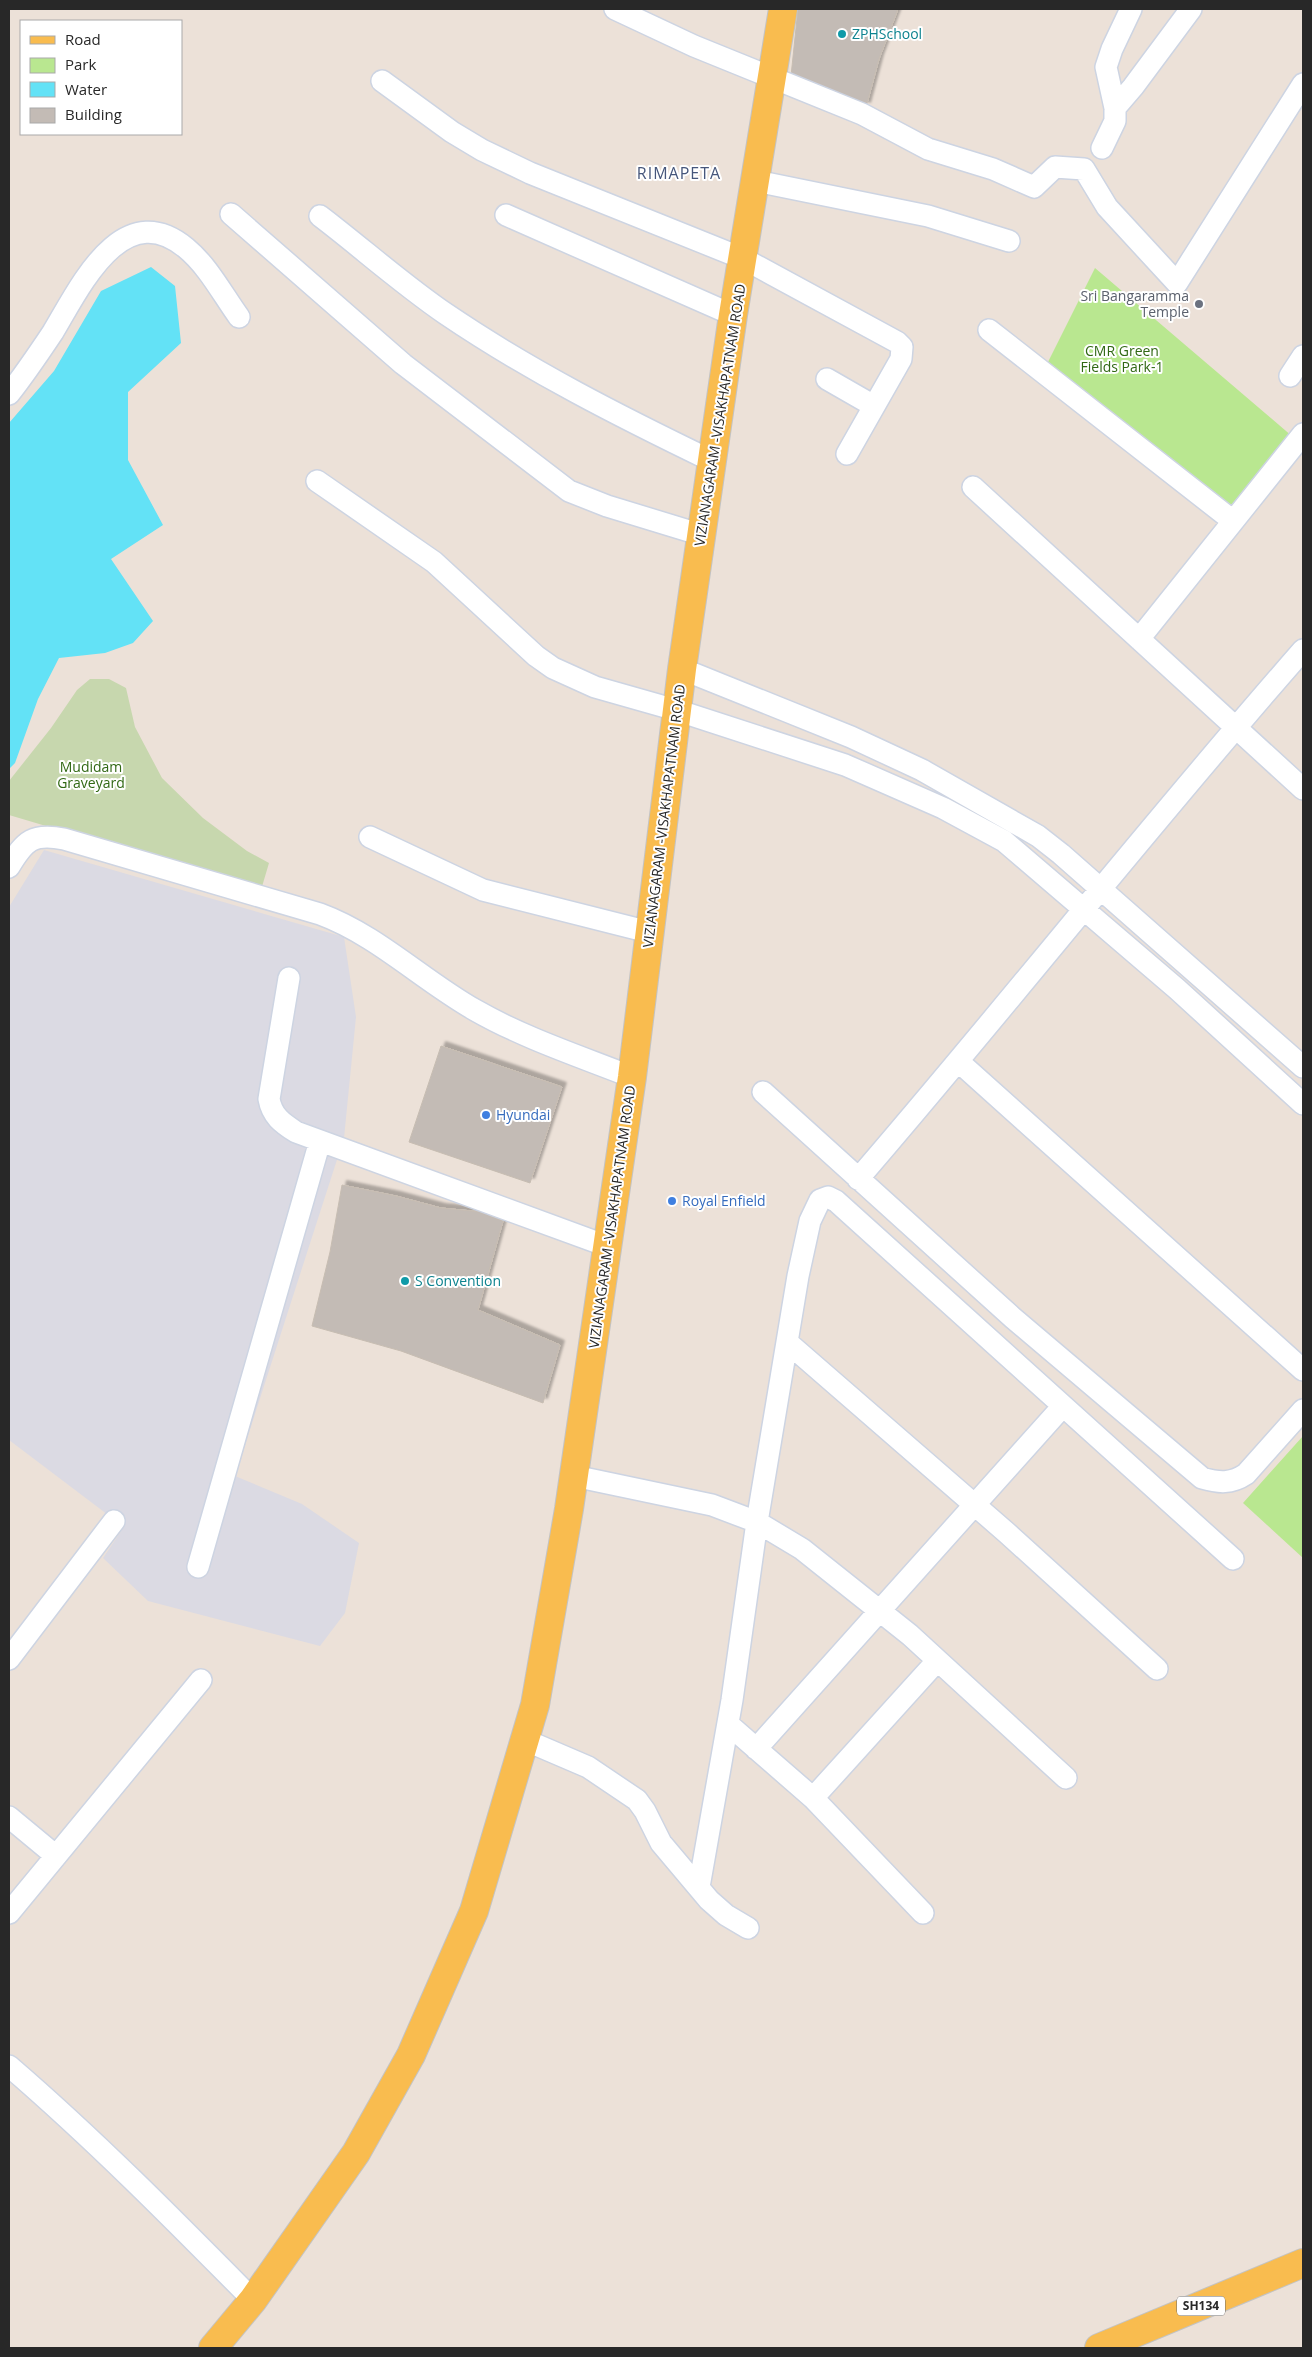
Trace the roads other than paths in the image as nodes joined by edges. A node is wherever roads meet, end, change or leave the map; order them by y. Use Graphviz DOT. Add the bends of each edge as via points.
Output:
graph roads {
  1 [pos="615,9"];
  2 [pos="783,9"];
  3 [pos="1131,9"];
  4 [pos="1191,9"];
  5 [pos="772,78"];
  6 [pos="382,81"];
  7 [pos="1303,84"];
  8 [pos="1115,108"];
  9 [pos="1102,148"];
  10 [pos="756,181"];
  11 [pos="231,214"];
  12 [pos="506,215"];
  13 [pos="320,216"];
  14 [pos="1009,241"];
  15 [pos="744,259"];
  16 [pos="734,315"];
  17 [pos="239,317"];
  18 [pos="990,330"];
  19 [pos="1303,356"];
  20 [pos="1290,376"];
  21 [pos="827,379"];
  22 [pos="9,394"];
  23 [pos="874,406"];
  24 [pos="1303,434"];
  25 [pos="847,454"];
  26 [pos="712,461"];
  27 [pos="317,481"];
  28 [pos="973,487"];
  29 [pos="1233,521"];
  30 [pos="702,534"];
  31 [pos="1139,639"];
  32 [pos="1303,650"];
  33 [pos="682,669"];
  34 [pos="676,710"];
  35 [pos="1235,728"];
  36 [pos="1303,789"];
  37 [pos="370,837"];
  38 [pos="9,867"];
  39 [pos="1101,890"];
  40 [pos="1085,910"];
  41 [pos="649,932"];
  42 [pos="289,978"];
  43 [pos="959,1062"];
  44 [pos="1303,1067"];
  45 [pos="632,1077"];
  46 [pos="763,1092"];
  47 [pos="1303,1104"];
  48 [pos="320,1141"];
  49 [pos="858,1179"];
  50 [pos="607,1246"];
  51 [pos="787,1342"];
  52 [pos="1303,1370"];
  53 [pos="1063,1406"];
  54 [pos="1303,1410"];
  55 [pos="574,1476"];
  56 [pos="974,1505"];
  57 [pos="114,1521"];
  58 [pos="757,1522"];
  59 [pos="1233,1559"];
  60 [pos="198,1567"];
  61 [pos="878,1610"];
  62 [pos="9,1659"];
  63 [pos="937,1661"];
  64 [pos="1158,1669"];
  65 [pos="201,1680"];
  66 [pos="728,1724"];
  67 [pos="525,1740"];
  68 [pos="756,1749"];
  69 [pos="1066,1778"];
  70 [pos="813,1798"];
  71 [pos="9,1817"];
  72 [pos="56,1856"];
  73 [pos="699,1887"];
  74 [pos="9,1913"];
  75 [pos="922,1913"];
  76 [pos="748,1928"];
  77 [pos="9,2066"];
  78 [pos="1303,2263"];
  79 [pos="253,2300"];
  80 [pos="213,2348"];
  81 [pos="1100,2348"];
  1 -- 5 [label="street"];
  2 -- 5 [label="main road, VIZIANAGARAM -VISAKHAPATNAM ROAD"];
  3 -- 8 [label="street" via="1106,67"];
  4 -- 8 [label="street"];
  5 -- 7 [label="street" via="862,114 928,149 994,169 1034,187 1055,167 1084,169 1107,207 1178,282"];
  5 -- 10 [label="main road, VIZIANAGARAM -VISAKHAPATNAM ROAD"];
  6 -- 15 [label="street" via="482,150"];
  8 -- 9 [label="street" via="1115,121"];
  10 -- 14 [label="street" via="928,216"];
  10 -- 15 [label="main road, VIZIANAGARAM -VISAKHAPATNAM ROAD"];
  11 -- 30 [label="street" via="403,364 563,487 607,506"];
  12 -- 16 [label="street"];
  13 -- 26 [label="street" via="445,314 620,416"];
  15 -- 16 [label="main road, VIZIANAGARAM -VISAKHAPATNAM ROAD"];
  15 -- 23 [label="street" via="902,347 902,359"];
  16 -- 26 [label="main road, VIZIANAGARAM -VISAKHAPATNAM ROAD"];
  17 -- 22 [label="street" via="186,248 152,232 130,236 89,271"];
  18 -- 29 [label="street"];
  19 -- 20 [label="street"];
  21 -- 23 [label="street"];
  23 -- 25 [label="street"];
  24 -- 29 [label="street"];
  26 -- 30 [label="main road, VIZIANAGARAM -VISAKHAPATNAM ROAD"];
  27 -- 34 [label="street" via="434,562 553,668 595,687"];
  28 -- 31 [label="street"];
  29 -- 31 [label="street"];
  30 -- 33 [label="main road, VIZIANAGARAM -VISAKHAPATNAM ROAD"];
  31 -- 35 [label="street"];
  32 -- 35 [label="street"];
  33 -- 34 [label="main road, VIZIANAGARAM -VISAKHAPATNAM ROAD"];
  33 -- 39 [label="street" via="851,737 922,770 1038,836"];
  34 -- 40 [label="street" via="845,765 943,808 1004,841"];
  34 -- 41 [label="main road, VIZIANAGARAM -VISAKHAPATNAM ROAD"];
  35 -- 36 [label="street"];
  35 -- 39 [label="street"];
  37 -- 41 [label="street" via="483,890"];
  38 -- 45 [label="street" via="25,844 34,837 46,835 320,914 358,931 460,1001 506,1027"];
  39 -- 40 [label="street"];
  39 -- 44 [label="street"];
  40 -- 43 [label="street"];
  40 -- 47 [label="street"];
  41 -- 45 [label="main road, VIZIANAGARAM -VISAKHAPATNAM ROAD"];
  42 -- 48 [label="street" via="270,1104 283,1124"];
  43 -- 49 [label="street"];
  43 -- 52 [label="street"];
  45 -- 50 [label="main road, VIZIANAGARAM -VISAKHAPATNAM ROAD"];
  46 -- 49 [label="street"];
  48 -- 50 [label="street"];
  48 -- 60 [label="street"];
  49 -- 54 [label="street" via="1013,1318 1202,1478 1226,1483 1236,1481"];
  50 -- 55 [label="main road, VIZIANAGARAM -VISAKHAPATNAM ROAD"];
  51 -- 53 [label="street" via="810,1221 820,1200 828,1197"];
  51 -- 56 [label="street"];
  51 -- 58 [label="street"];
  53 -- 56 [label="street"];
  53 -- 59 [label="street"];
  55 -- 58 [label="street" via="712,1505"];
  55 -- 67 [label="main road, VIZIANAGARAM -VISAKHAPATNAM ROAD" via="535,1705"];
  56 -- 61 [label="street"];
  56 -- 64 [label="street"];
  57 -- 62 [label="street"];
  58 -- 61 [label="street" via="802,1549"];
  58 -- 66 [label="street"];
  61 -- 63 [label="street"];
  61 -- 68 [label="street"];
  63 -- 69 [label="street"];
  63 -- 70 [label="street"];
  65 -- 72 [label="street"];
  66 -- 68 [label="street"];
  66 -- 73 [label="street"];
  67 -- 73 [label="street" via="588,1767 637,1800 661,1842"];
  67 -- 79 [label="main road, VIZIANAGARAM -VISAKHAPATNAM ROAD" via="474,1911 411,2055 356,2153"];
  68 -- 70 [label="street"];
  70 -- 75 [label="street"];
  71 -- 72 [label="street"];
  72 -- 74 [label="street"];
  73 -- 76 [label="street" via="726,1915"];
  77 -- 79 [label="street" via="130,2176"];
  78 -- 81 [label="main road, SH134"];
  79 -- 80 [label="main road, VIZIANAGARAM -VISAKHAPATNAM ROAD"];
}
